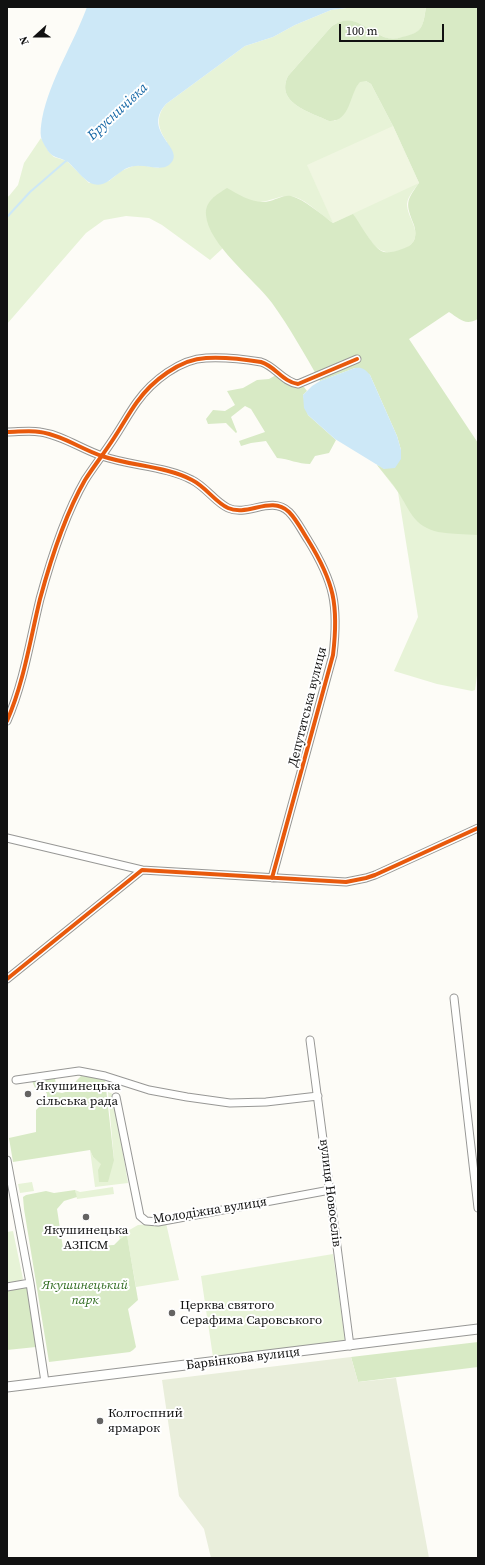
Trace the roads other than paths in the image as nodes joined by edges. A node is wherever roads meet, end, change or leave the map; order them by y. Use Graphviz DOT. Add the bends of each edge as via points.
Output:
graph roads {
  1 [pos="357,359"];
  2 [pos="7,432"];
  3 [pos="102,456"];
  4 [pos="7,721"];
  5 [pos="478,828"];
  6 [pos="7,838"];
  7 [pos="142,870"];
  8 [pos="272,878"];
  9 [pos="7,979"];
  10 [pos="454,998"];
  11 [pos="310,1040"];
  12 [pos="16,1080"];
  13 [pos="318,1096"];
  14 [pos="116,1097"];
  15 [pos="7,1160"];
  16 [pos="476,1177"];
  17 [pos="330,1190"];
  18 [pos="478,1208"];
  19 [pos="30,1283"];
  20 [pos="7,1287"];
  21 [pos="478,1329"];
  22 [pos="350,1346"];
  23 [pos="45,1382"];
  24 [pos="7,1387"];
  1 -- 3 [label="street" via="298,384 261,362 206,358 186,363 163,375 147,390"];
  2 -- 3 [label="street, Депутатська вулиця" via="47,433"];
  3 -- 4 [label="street" via="78,495 54,555 40,598 19,688"];
  3 -- 8 [label="street, Депутатська вулиця" via="184,476 232,509 272,505 281,507 292,516 326,572 334,599 333,655"];
  5 -- 8 [label="street" via="366,878 346,882"];
  6 -- 7 [label="street"];
  7 -- 8 [label="street"];
  7 -- 9 [label="street"];
  10 -- 16 [label="street"];
  11 -- 13 [label="street, вулиця Новоселів"];
  12 -- 13 [label="street" via="79,1071 149,1090 201,1100 230,1103 266,1102"];
  13 -- 17 [label="street, вулиця Новоселів"];
  14 -- 17 [label="street, Молодіжна вулиця" via="140,1216 146,1221 158,1222"];
  15 -- 19 [label="street"];
  16 -- 18 [label="street"];
  17 -- 22 [label="street, вулиця Новоселів"];
  19 -- 20 [label="street"];
  19 -- 23 [label="street"];
  21 -- 22 [label="street, Барвінкова вулиця"];
  22 -- 23 [label="street, Барвінкова вулиця"];
  23 -- 24 [label="street, Барвінкова вулиця"];
}
